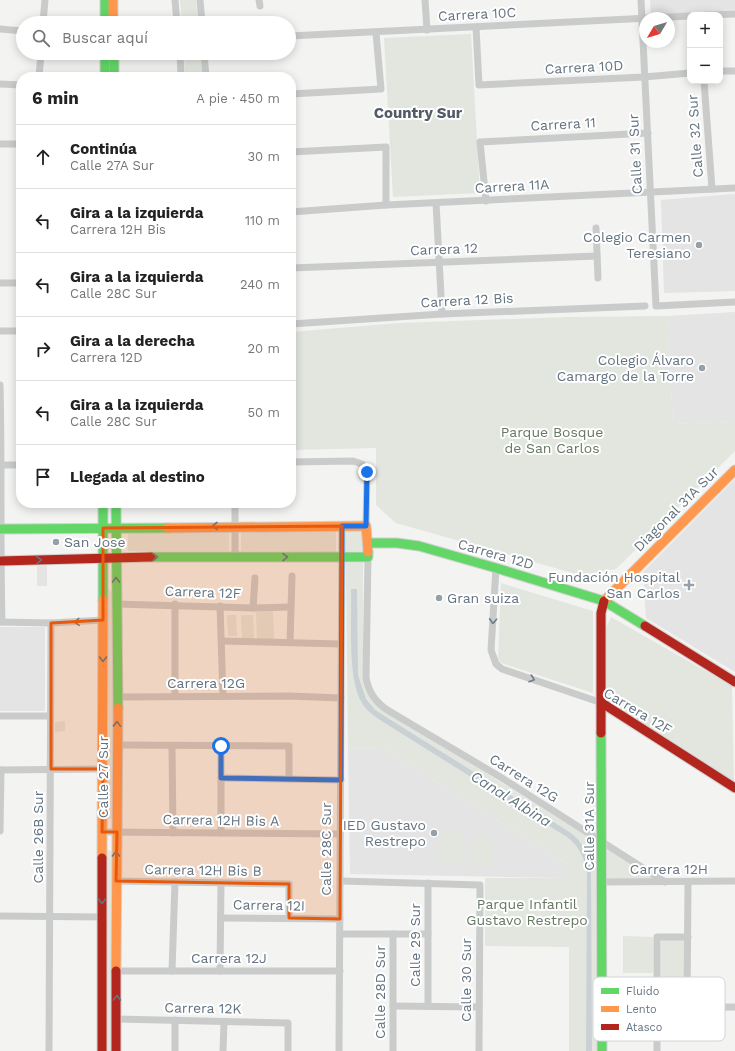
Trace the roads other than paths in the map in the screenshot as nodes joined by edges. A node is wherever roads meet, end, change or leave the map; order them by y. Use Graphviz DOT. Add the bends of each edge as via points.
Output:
graph roads {
  1 [pos="45,0"];
  2 [pos="104,0"];
  3 [pos="113,0"];
  4 [pos="175,0"];
  5 [pos="200,0"];
  6 [pos="425,0"];
  7 [pos="641,0"];
  8 [pos="642,12"];
  9 [pos="723,14"];
  10 [pos="735,14"];
  11 [pos="44,16"];
  12 [pos="105,16"];
  13 [pos="113,16"];
  14 [pos="176,16"];
  15 [pos="201,16"];
  16 [pos="687,16"];
  17 [pos="675,17"];
  18 [pos="639,18"];
  19 [pos="476,27"];
  20 [pos="0,29"];
  21 [pos="16,30"];
  22 [pos="427,30"];
  23 [pos="376,32"];
  24 [pos="296,36"];
  25 [pos="643,48"];
  26 [pos="40,60"];
  27 [pos="105,60"];
  28 [pos="114,60"];
  29 [pos="180,60"];
  30 [pos="205,60"];
  31 [pos="735,71"];
  32 [pos="39,72"];
  33 [pos="105,72"];
  34 [pos="114,72"];
  35 [pos="181,72"];
  36 [pos="206,72"];
  37 [pos="723,72"];
  38 [pos="687,73"];
  39 [pos="644,78"];
  40 [pos="0,84"];
  41 [pos="704,84"];
  42 [pos="16,85"];
  43 [pos="296,94"];
  44 [pos="648,133"];
  45 [pos="0,144"];
  46 [pos="16,144"];
  47 [pos="296,152"];
  48 [pos="735,188"];
  49 [pos="712,189"];
  50 [pos="651,193"];
  51 [pos="486,201"];
  52 [pos="436,203"];
  53 [pos="386,206"];
  54 [pos="296,212"];
  55 [pos="596,228"];
  56 [pos="597,256"];
  57 [pos="440,262"];
  58 [pos="296,268"];
  59 [pos="598,278"];
  60 [pos="0,283"];
  61 [pos="16,283"];
  62 [pos="735,302"];
  63 [pos="645,306"];
  64 [pos="442,314"];
  65 [pos="296,324"];
  66 [pos="0,331"];
  67 [pos="16,331"];
  68 [pos="0,385"];
  69 [pos="296,462"];
  70 [pos="1,465"];
  71 [pos="16,465"];
  72 [pos="735,470"];
  73 [pos="103,508"];
  74 [pos="116,508"];
  75 [pos="235,508"];
  76 [pos="235,526"];
  77 [pos="342,526"];
  78 [pos="366,526"];
  79 [pos="103,528"];
  80 [pos="116,528"];
  81 [pos="0,529"];
  82 [pos="368,543"];
  83 [pos="235,556"];
  84 [pos="342,556"];
  85 [pos="368,557"];
  86 [pos="102,558"];
  87 [pos="116,558"];
  88 [pos="0,561"];
  89 [pos="496,568"];
  90 [pos="292,576"];
  91 [pos="255,578"];
  92 [pos="604,602"];
  93 [pos="116,604"];
  94 [pos="175,604"];
  95 [pos="220,606"];
  96 [pos="290,607"];
  97 [pos="253,608"];
  98 [pos="103,620"];
  99 [pos="1,622"];
  100 [pos="51,623"];
  101 [pos="222,641"];
  102 [pos="290,642"];
  103 [pos="341,644"];
  104 [pos="735,682"];
  105 [pos="118,696"];
  106 [pos="175,696"];
  107 [pos="223,696"];
  108 [pos="341,698"];
  109 [pos="602,703"];
  110 [pos="0,716"];
  111 [pos="50,716"];
  112 [pos="117,746"];
  113 [pos="172,746"];
  114 [pos="221,746"];
  115 [pos="103,769"];
  116 [pos="1,770"];
  117 [pos="51,770"];
  118 [pos="221,778"];
  119 [pos="289,779"];
  120 [pos="341,780"];
  121 [pos="735,788"];
  122 [pos="0,831"];
  123 [pos="102,832"];
  124 [pos="117,832"];
  125 [pos="173,832"];
  126 [pos="221,833"];
  127 [pos="340,834"];
  128 [pos="603,843"];
  129 [pos="116,881"];
  130 [pos="341,881"];
  131 [pos="735,881"];
  132 [pos="175,882"];
  133 [pos="603,882"];
  134 [pos="665,882"];
  135 [pos="688,882"];
  136 [pos="221,883"];
  137 [pos="428,883"];
  138 [pos="0,916"];
  139 [pos="102,917"];
  140 [pos="50,918"];
  141 [pos="222,918"];
  142 [pos="289,918"];
  143 [pos="340,919"];
  144 [pos="340,934"];
  145 [pos="394,934"];
  146 [pos="428,934"];
  147 [pos="688,937"];
  148 [pos="118,971"];
  149 [pos="172,971"];
  150 [pos="220,971"];
  151 [pos="340,971"];
  152 [pos="602,977"];
  153 [pos="657,977"];
  154 [pos="687,977"];
  155 [pos="393,1006"];
  156 [pos="428,1006"];
  157 [pos="479,1007"];
  158 [pos="117,1019"];
  159 [pos="175,1020"];
  160 [pos="224,1022"];
  161 [pos="602,1041"];
  162 [pos="49,1051"];
  163 [pos="102,1051"];
  164 [pos="116,1051"];
  165 [pos="175,1051"];
  166 [pos="223,1051"];
  167 [pos="288,1051"];
  168 [pos="340,1051"];
  169 [pos="393,1051"];
  170 [pos="479,1051"];
  171 [pos="602,1051"];
  1 -- 11 [label="street"];
  2 -- 12 [label="street"];
  3 -- 13 [label="street"];
  4 -- 14 [label="street"];
  5 -- 15 [label="street"];
  6 -- 22 [label="street"];
  7 -- 8 [label="street, Calle 31 Sur"];
  9 -- 10 [label="street"];
  16 -- 17 [label="street, Carrera 10C"];
  18 -- 19 [label="street, Carrera 10C"];
  19 -- 22 [label="street, Carrera 10C"];
  19 -- 39 [label="street, Carrera 10D" via="479,85"];
  20 -- 21 [label="street"];
  22 -- 23 [label="street, Carrera 10C"];
  23 -- 24 [label="street, Carrera 10C"];
  23 -- 43 [label="street" via="381,89"];
  25 -- 39 [label="street, Calle 31 Sur"];
  26 -- 32 [label="street"];
  27 -- 33 [label="street"];
  28 -- 34 [label="street"];
  29 -- 35 [label="street"];
  30 -- 36 [label="street"];
  31 -- 37 [label="street"];
  38 -- 39 [label="street, Carrera 10D"];
  39 -- 44 [label="street, Calle 31 Sur"];
  40 -- 42 [label="street"];
  41 -- 49 [label="street, Calle 32 Sur"];
  44 -- 50 [label="street, Calle 31 Sur"];
  44 -- 51 [label="street, Carrera 11" via="480,142"];
  45 -- 46 [label="street"];
  47 -- 53 [label="street" via="386,147"];
  48 -- 49 [label="street, Carrera 11A"];
  49 -- 50 [label="street, Carrera 11A"];
  50 -- 51 [label="street, Carrera 11A"];
  50 -- 62 [label="street, Calle 31 Sur" via="656,306"];
  51 -- 52 [label="street, Carrera 11A"];
  52 -- 53 [label="street, Carrera 11A"];
  52 -- 57 [label="street"];
  53 -- 54 [label="street, Carrera 11A"];
  55 -- 56 [label="street"];
  56 -- 57 [label="street, Carrera 12"];
  56 -- 59 [label="street"];
  57 -- 58 [label="street, Carrera 12"];
  57 -- 64 [label="street"];
  60 -- 61 [label="street"];
  63 -- 64 [label="street, Carrera 12 Bis"];
  64 -- 65 [label="street, Carrera 12 Bis"];
  66 -- 67 [label="street"];
  68 -- 70 [label="street"];
  69 -- 78 [label="street" via="353,460 362,464 367,472"];
  70 -- 71 [label="street"];
  70 -- 81 [label="street"];
  72 -- 92 [label="street, Diagonal 31A Sur"];
  73 -- 79 [label="street, Calle 27 Sur"];
  74 -- 80 [label="street, Calle 27 Sur"];
  75 -- 76 [label="street"];
  76 -- 77 [label="street"];
  76 -- 80 [label="street, one-way"];
  76 -- 83 [label="street"];
  77 -- 78 [label="street"];
  77 -- 84 [label="street, Calle 28C Sur"];
  78 -- 82 [label="street"];
  79 -- 80 [label="street"];
  79 -- 81 [label="street"];
  79 -- 86 [label="street, Calle 27 Sur"];
  80 -- 87 [label="street, Calle 27 Sur"];
  81 -- 88 [label="street"];
  82 -- 85 [label="street"];
  82 -- 89 [label="street, Carrera 12D" via="418,546"];
  83 -- 84 [label="street, one-way"];
  87 -- 83 [label="street, one-way"];
  84 -- 85 [label="street"];
  84 -- 103 [label="street, Calle 28C Sur"];
  85 -- 128 [label="street, Carrera 12G" via="366,677 372,694 389,711 502,778"];
  86 -- 87 [label="street"];
  88 -- 86 [label="street, one-way"];
  86 -- 98 [label="street, Calle 27 Sur"];
  93 -- 87 [label="street, Calle 27 Sur, one-way"];
  88 -- 99 [label="street"];
  89 -- 92 [label="street, Carrera 12D"];
  89 -- 109 [label="street, Carrera 12F, one-way" via="491,650 496,664 502,669"];
  90 -- 96 [label="street"];
  91 -- 97 [label="street"];
  92 -- 104 [label="street, Carrera 12D"];
  92 -- 109 [label="street, Calle 31A Sur" via="601,613"];
  93 -- 94 [label="street, Carrera 12F"];
  93 -- 105 [label="street, Calle 27 Sur"];
  94 -- 95 [label="street, Carrera 12F"];
  94 -- 106 [label="street"];
  95 -- 97 [label="street, Carrera 12F"];
  95 -- 101 [label="street"];
  96 -- 97 [label="street, Carrera 12F"];
  96 -- 102 [label="street"];
  98 -- 100 [label="street, one-way"];
  98 -- 115 [label="street, Calle 27 Sur, one-way"];
  99 -- 100 [label="street"];
  100 -- 111 [label="street, Calle 26B Sur"];
  101 -- 102 [label="street"];
  101 -- 107 [label="street"];
  102 -- 103 [label="street"];
  103 -- 108 [label="street, Calle 28C Sur"];
  105 -- 106 [label="street, Carrera 12G"];
  112 -- 105 [label="street, Calle 27 Sur, one-way"];
  106 -- 107 [label="street, Carrera 12G"];
  107 -- 108 [label="street, Carrera 12G"];
  108 -- 120 [label="street, Calle 28C Sur"];
  109 -- 121 [label="street, Carrera 12F"];
  109 -- 128 [label="street, Calle 31A Sur"];
  110 -- 111 [label="street"];
  111 -- 117 [label="street, Calle 26B Sur"];
  112 -- 113 [label="street"];
  112 -- 124 [label="street, Calle 27 Sur"];
  113 -- 114 [label="street"];
  113 -- 125 [label="street"];
  114 -- 118 [label="street"];
  114 -- 119 [label="street" via="289,746"];
  115 -- 117 [label="street"];
  115 -- 123 [label="street, Calle 27 Sur"];
  116 -- 117 [label="street"];
  116 -- 122 [label="street"];
  117 -- 140 [label="street, Calle 26B Sur"];
  118 -- 119 [label="street"];
  118 -- 126 [label="street"];
  119 -- 120 [label="street"];
  120 -- 127 [label="street, Calle 28C Sur"];
  123 -- 124 [label="street, Carrera 12H Bis A"];
  123 -- 139 [label="street, Calle 27 Sur, one-way"];
  124 -- 125 [label="street, Carrera 12H Bis A"];
  129 -- 124 [label="street, Calle 27 Sur, one-way"];
  125 -- 126 [label="street, Carrera 12H Bis A"];
  126 -- 127 [label="street, Carrera 12H Bis A"];
  127 -- 130 [label="street, Calle 28C Sur"];
  128 -- 133 [label="street, Calle 31A Sur"];
  128 -- 134 [label="street, Carrera 12G"];
  129 -- 132 [label="street, Carrera 12H Bis B"];
  129 -- 148 [label="street, Calle 27 Sur"];
  130 -- 137 [label="street"];
  130 -- 143 [label="street, Calle 28C Sur"];
  131 -- 135 [label="street, Carrera 12H"];
  132 -- 136 [label="street, Carrera 12H Bis B"];
  132 -- 149 [label="street"];
  133 -- 134 [label="street, Carrera 12H"];
  133 -- 152 [label="street, Calle 31A Sur"];
  134 -- 135 [label="street, Carrera 12H"];
  135 -- 147 [label="street"];
  136 -- 141 [label="street"];
  136 -- 142 [label="street, Carrera 12H Bis B" via="289,884"];
  137 -- 146 [label="street, Calle 29 Sur"];
  137 -- 157 [label="street, Calle 30 Sur" via="480,884"];
  138 -- 140 [label="street"];
  139 -- 140 [label="street"];
  139 -- 163 [label="street, Calle 27 Sur"];
  140 -- 162 [label="street, Calle 26B Sur"];
  141 -- 142 [label="street, Carrera 12I"];
  141 -- 150 [label="street"];
  142 -- 143 [label="street, Carrera 12I"];
  143 -- 144 [label="street, Calle 28C Sur"];
  144 -- 145 [label="street"];
  144 -- 151 [label="street, Calle 28C Sur"];
  145 -- 146 [label="street"];
  145 -- 155 [label="street, Calle 28D Sur"];
  146 -- 156 [label="street, Calle 29 Sur"];
  147 -- 153 [label="street" via="657,937"];
  147 -- 154 [label="street"];
  148 -- 149 [label="street, Carrera 12J"];
  158 -- 148 [label="street, Calle 27 Sur, one-way"];
  149 -- 150 [label="street, Carrera 12J"];
  150 -- 151 [label="street, Carrera 12J"];
  151 -- 168 [label="street, Calle 28C Sur"];
  155 -- 156 [label="street"];
  155 -- 169 [label="street, Calle 28D Sur"];
  156 -- 157 [label="street"];
  157 -- 170 [label="street, Calle 30 Sur"];
  158 -- 159 [label="street, Carrera 12K"];
  158 -- 164 [label="street, Calle 27 Sur"];
  159 -- 160 [label="street, Carrera 12K"];
  159 -- 165 [label="street"];
  160 -- 166 [label="street"];
  160 -- 167 [label="street, Carrera 12K" via="288,1023"];
  161 -- 171 [label="street, Calle 31A Sur"];
}
